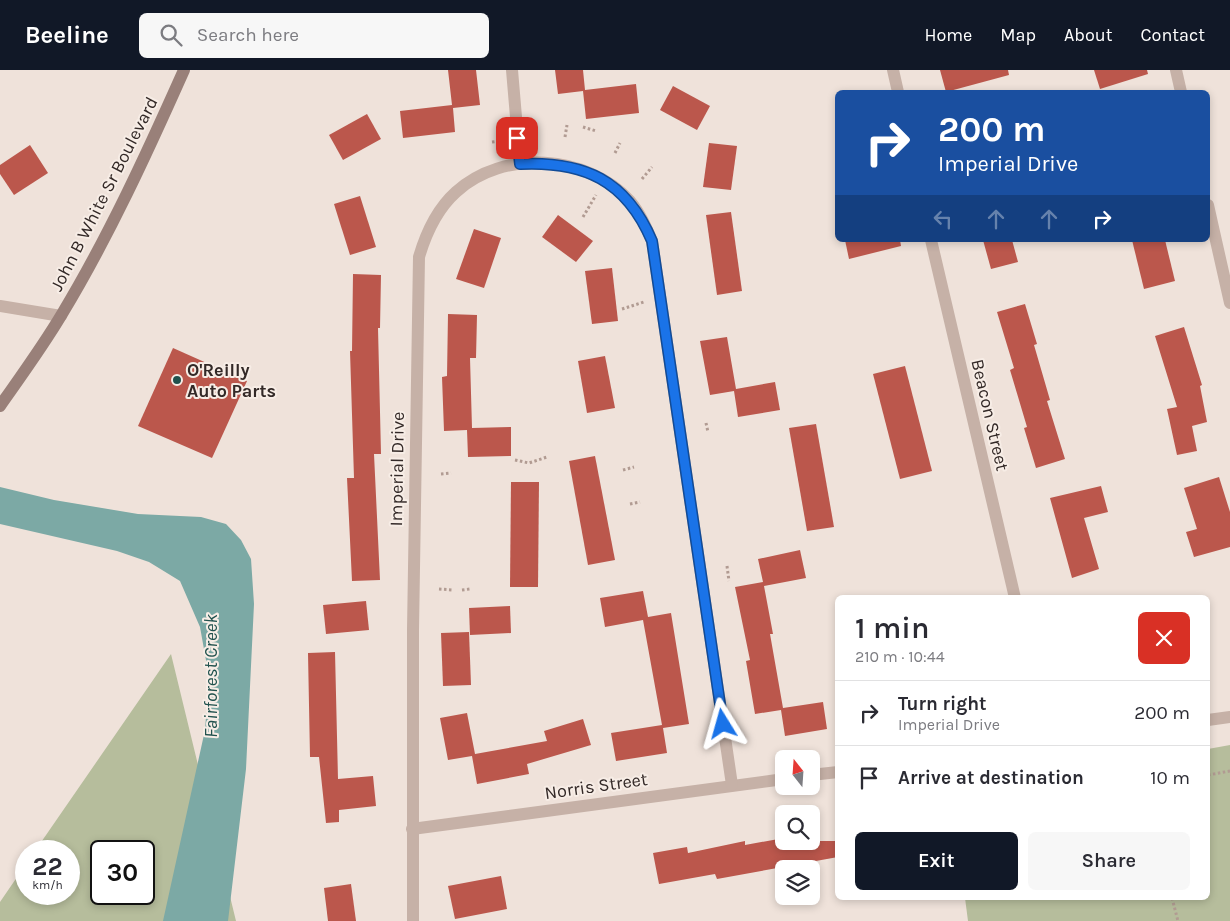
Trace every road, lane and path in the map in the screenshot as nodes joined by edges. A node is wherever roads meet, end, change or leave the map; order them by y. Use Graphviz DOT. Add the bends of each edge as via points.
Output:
graph roads {
  1 [pos="184,70"];
  2 [pos="512,70"];
  3 [pos="893,70"];
  4 [pos="1176,70"];
  5 [pos="898,90"];
  6 [pos="1181,90"];
  7 [pos="567,125"];
  8 [pos="584,127"];
  9 [pos="596,130"];
  10 [pos="566,137"];
  11 [pos="500,141"];
  12 [pos="492,142"];
  13 [pos="620,142"];
  14 [pos="615,153"];
  15 [pos="520,164"];
  16 [pos="652,167"];
  17 [pos="642,179"];
  18 [pos="596,195"];
  19 [pos="1210,215"];
  20 [pos="583,217"];
  21 [pos="932,242"];
  22 [pos="644,302"];
  23 [pos="1230,303"];
  24 [pos="0,306"];
  25 [pos="622,309"];
  26 [pos="61,316"];
  27 [pos="0,406"];
  28 [pos="706,423"];
  29 [pos="708,432"];
  30 [pos="547,457"];
  31 [pos="516,460"];
  32 [pos="634,467"];
  33 [pos="623,470"];
  34 [pos="451,473"];
  35 [pos="441,474"];
  36 [pos="640,502"];
  37 [pos="630,504"];
  38 [pos="727,566"];
  39 [pos="730,581"];
  40 [pos="440,589"];
  41 [pos="470,589"];
  42 [pos="452,590"];
  43 [pos="462,590"];
  44 [pos="1015,595"];
  45 [pos="1230,717"];
  46 [pos="1210,720"];
  47 [pos="835,772"];
  48 [pos="1230,772"];
  49 [pos="820,775"];
  50 [pos="1210,775"];
  51 [pos="775,780"];
  52 [pos="732,785"];
  53 [pos="412,829"];
  54 [pos="1173,900"];
  55 [pos="412,921"];
  56 [pos="1178,921"];
  1 -- 26 [label="main road, John B White Sr Boulevard" via="106,238"];
  2 -- 15 [label="street"];
  3 -- 5 [label="street"];
  4 -- 6 [label="street"];
  7 -- 10 [label="path"];
  8 -- 9 [label="path"];
  11 -- 12 [label="path"];
  13 -- 14 [label="path"];
  15 -- 52 [label="street, Imperial Drive" via="548,162 593,174 629,201 643,220 652,241"];
  15 -- 53 [label="street, Imperial Drive" via="501,167 477,177 456,192 426,233 419,258"];
  16 -- 17 [label="path"];
  18 -- 20 [label="path"];
  19 -- 23 [label="street"];
  21 -- 44 [label="street, Beacon Street"];
  22 -- 25 [label="path"];
  24 -- 26 [label="street"];
  26 -- 27 [label="main road, John B White Sr Boulevard"];
  28 -- 29 [label="path"];
  30 -- 31 [label="path" via="529,464"];
  32 -- 33 [label="path"];
  34 -- 35 [label="path"];
  36 -- 37 [label="path"];
  38 -- 39 [label="path"];
  40 -- 42 [label="path"];
  41 -- 43 [label="path"];
  45 -- 46 [label="street"];
  47 -- 49 [label="street"];
  48 -- 50 [label="path"];
  51 -- 52 [label="street, Norris Street"];
  52 -- 53 [label="street, Norris Street"];
  53 -- 55 [label="street, Imperial Drive"];
  54 -- 56 [label="path"];
}
